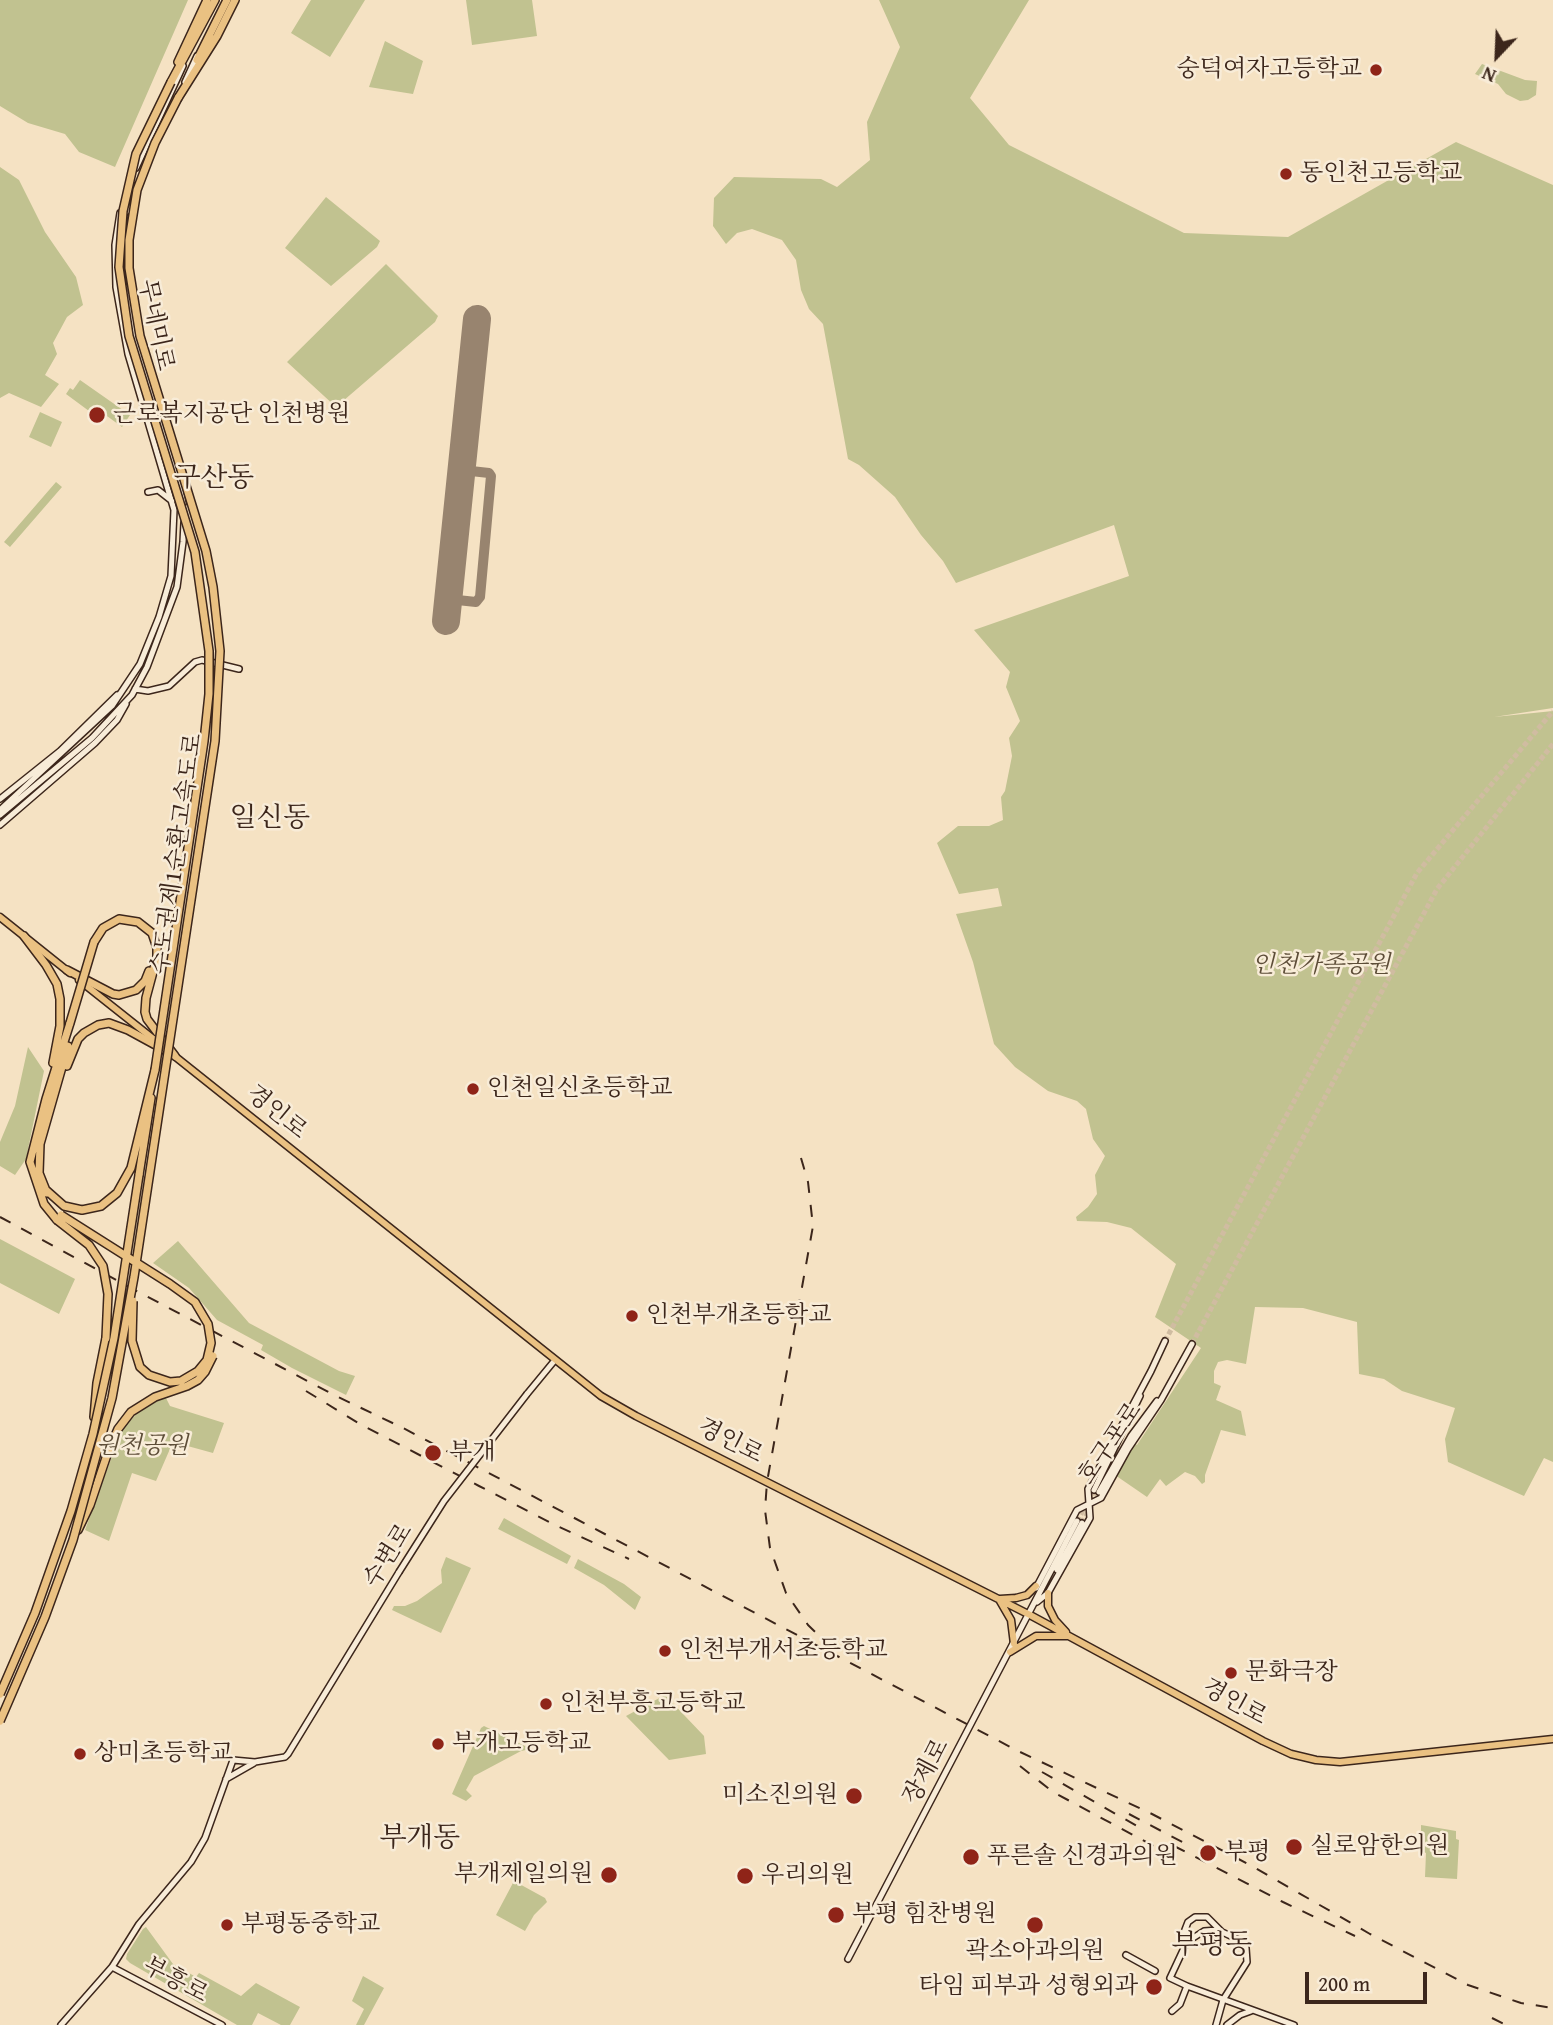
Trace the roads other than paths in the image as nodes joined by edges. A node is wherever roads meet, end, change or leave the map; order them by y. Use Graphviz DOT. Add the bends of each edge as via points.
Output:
graph roads {
  1 [pos="207,0"];
  2 [pos="215,0"];
  3 [pos="226,0"];
  4 [pos="235,0"];
  5 [pos="171,82"];
  6 [pos="178,98"];
  7 [pos="148,492"];
  8 [pos="172,500"];
  9 [pos="239,669"];
  10 [pos="124,687"];
  11 [pos="133,692"];
  12 [pos="0,799"];
  13 [pos="0,810"];
  14 [pos="0,815"];
  15 [pos="0,825"];
  16 [pos="0,917"];
  17 [pos="24,936"];
  18 [pos="95,943"];
  19 [pos="67,970"];
  20 [pos="175,1056"];
  21 [pos="155,1070"];
  22 [pos="49,1102"];
  23 [pos="61,1213"];
  24 [pos="134,1277"];
  25 [pos="1165,1340"];
  26 [pos="1192,1344"];
  27 [pos="555,1360"];
  28 [pos="1151,1371"];
  29 [pos="1172,1381"];
  30 [pos="93,1434"];
  31 [pos="1089,1504"];
  32 [pos="1080,1522"];
  33 [pos="73,1540"];
  34 [pos="1037,1586"];
  35 [pos="1048,1593"];
  36 [pos="999,1599"];
  37 [pos="1037,1602"];
  38 [pos="1030,1615"];
  39 [pos="1069,1636"];
  40 [pos="1014,1644"];
  41 [pos="1010,1652"];
  42 [pos="0,1695"];
  43 [pos="0,1721"];
  44 [pos="1553,1739"];
  45 [pos="255,1762"];
  46 [pos="226,1779"];
  47 [pos="1221,1931"];
  48 [pos="1185,1939"];
  49 [pos="1126,1955"];
  50 [pos="848,1959"];
  51 [pos="112,1967"];
  52 [pos="1155,1971"];
  53 [pos="1187,1986"];
  54 [pos="1223,2000"];
  55 [pos="1171,2011"];
  56 [pos="1255,2011"];
  57 [pos="61,2025"];
  58 [pos="222,2025"];
  59 [pos="1216,2025"];
  60 [pos="1227,2025"];
  61 [pos="1294,2025"];
  1 -- 5 [label="highway"];
  2 -- 5 [label="highway, 수도권제1순환고속도로"];
  2 -- 8 [label="main road, 무네미로" via="140,155 121,206 115,245 116,287 128,354"];
  3 -- 6 [label="highway, 수도권제1순환고속도로"];
  3 -- 11 [label="main road, 무네미로" via="149,153 127,229 125,285 138,351 172,453 184,507 177,587"];
  4 -- 6 [label="highway"];
  5 -- 21 [label="highway, 수도권제1순환고속도로, bridge" via="136,155 123,211 119,267 129,336 194,552 209,651 204,741"];
  6 -- 24 [label="highway, 수도권제1순환고속도로, bridge" via="137,190 129,268 140,335 206,551 217,616 219,692"];
  7 -- 8 [label="main road" via="158,490"];
  8 -- 10 [label="main road, 무네미로" via="171,576 151,639"];
  9 -- 11 [label="main road" via="202,660 169,686"];
  10 -- 12 [label="main road" via="60,751"];
  10 -- 13 [label="main road, 무네미로" via="93,726"];
  11 -- 14 [label="main road, 무네미로" via="92,738"];
  11 -- 15 [label="main road" via="117,720 95,743"];
  16 -- 17 [label="main road, 경인로"];
  17 -- 19 [label="main road, 경인로"];
  17 -- 22 [label="highway" via="57,984 60,999"];
  18 -- 19 [label="highway" via="105,930 120,923 144,930 153,956 141,986 131,993 113,993"];
  18 -- 20 [label="highway" via="103,928 119,919 138,922 152,933 158,948 145,1012"];
  18 -- 22 [label="highway, bridge"];
  19 -- 20 [label="main road, 경인로"];
  20 -- 22 [label="highway" via="118,1025 98,1025 78,1039"];
  20 -- 27 [label="main road, 경인로"];
  21 -- 23 [label="highway" via="131,1168 122,1186 93,1209"];
  21 -- 30 [label="highway, 수도권제1순환고속도로, bridge" via="114,1338"];
  22 -- 23 [label="highway" via="39,1173 42,1191"];
  23 -- 24 [label="highway, bridge" via="195,1302 208,1324 211,1343 207,1360 191,1377 170,1382 140,1367 132,1341"];
  23 -- 30 [label="highway, bridge" via="89,1245 106,1280 106,1338"];
  23 -- 33 [label="highway, bridge" via="188,1290 206,1309 216,1340 211,1363 198,1380 145,1402 123,1420"];
  24 -- 33 [label="highway, 수도권제1순환고속도로, bridge" via="112,1398"];
  25 -- 28 [label="main road, 호구포로"];
  26 -- 29 [label="main road, 호구포로"];
  27 -- 36 [label="main road, 경인로" via="628,1412"];
  27 -- 45 [label="main road, 수변로, bridge" via="444,1501 288,1754"];
  28 -- 29 [label="main road, 호구포로" via="1096,1491"];
  28 -- 31 [label="main road, 호구포로" via="1088,1489"];
  29 -- 31 [label="main road, 호구포로" via="1101,1498"];
  30 -- 42 [label="highway, 수도권제1순환고속도로, bridge" via="36,1613"];
  31 -- 34 [label="main road" via="1077,1510"];
  31 -- 35 [label="main road" via="1090,1518"];
  32 -- 37 [label="main road, 장제로"];
  33 -- 43 [label="highway, 수도권제1순환고속도로, bridge" via="46,1618"];
  34 -- 36 [label="main road" via="1027,1595"];
  34 -- 37 [label="main road"];
  35 -- 37 [label="main road"];
  35 -- 39 [label="main road" via="1048,1606"];
  36 -- 38 [label="main road, 경인로"];
  36 -- 40 [label="main road" via="1011,1620"];
  37 -- 38 [label="main road, 장제로"];
  38 -- 39 [label="main road, 경인로"];
  38 -- 40 [label="main road, 장제로"];
  39 -- 41 [label="main road" via="1036,1636"];
  39 -- 44 [label="main road, 경인로" via="1263,1741 1316,1760 1362,1761"];
  40 -- 41 [label="main road, 장제로"];
  41 -- 50 [label="main road, 장제로"];
  45 -- 46 [label="main road, 수변로"];
  45 -- 46 [label="main road, 수변로" via="233,1760"];
  46 -- 51 [label="main road" via="200,1849 139,1924"];
  47 -- 48 [label="main road" via="1203,1931"];
  47 -- 48 [label="main road" via="1211,1919 1199,1916 1188,1922"];
  47 -- 54 [label="main road" via="1243,1943 1248,1952 1244,1968"];
  48 -- 53 [label="main road" via="1170,1978"];
  49 -- 52 [label="main road"];
  51 -- 57 [label="main road"];
  51 -- 58 [label="main road, 부흥로"];
  53 -- 54 [label="main road"];
  53 -- 55 [label="main road" via="1180,2004"];
  54 -- 56 [label="main road"];
  54 -- 59 [label="main road"];
  56 -- 60 [label="main road"];
  56 -- 61 [label="main road"];
}
